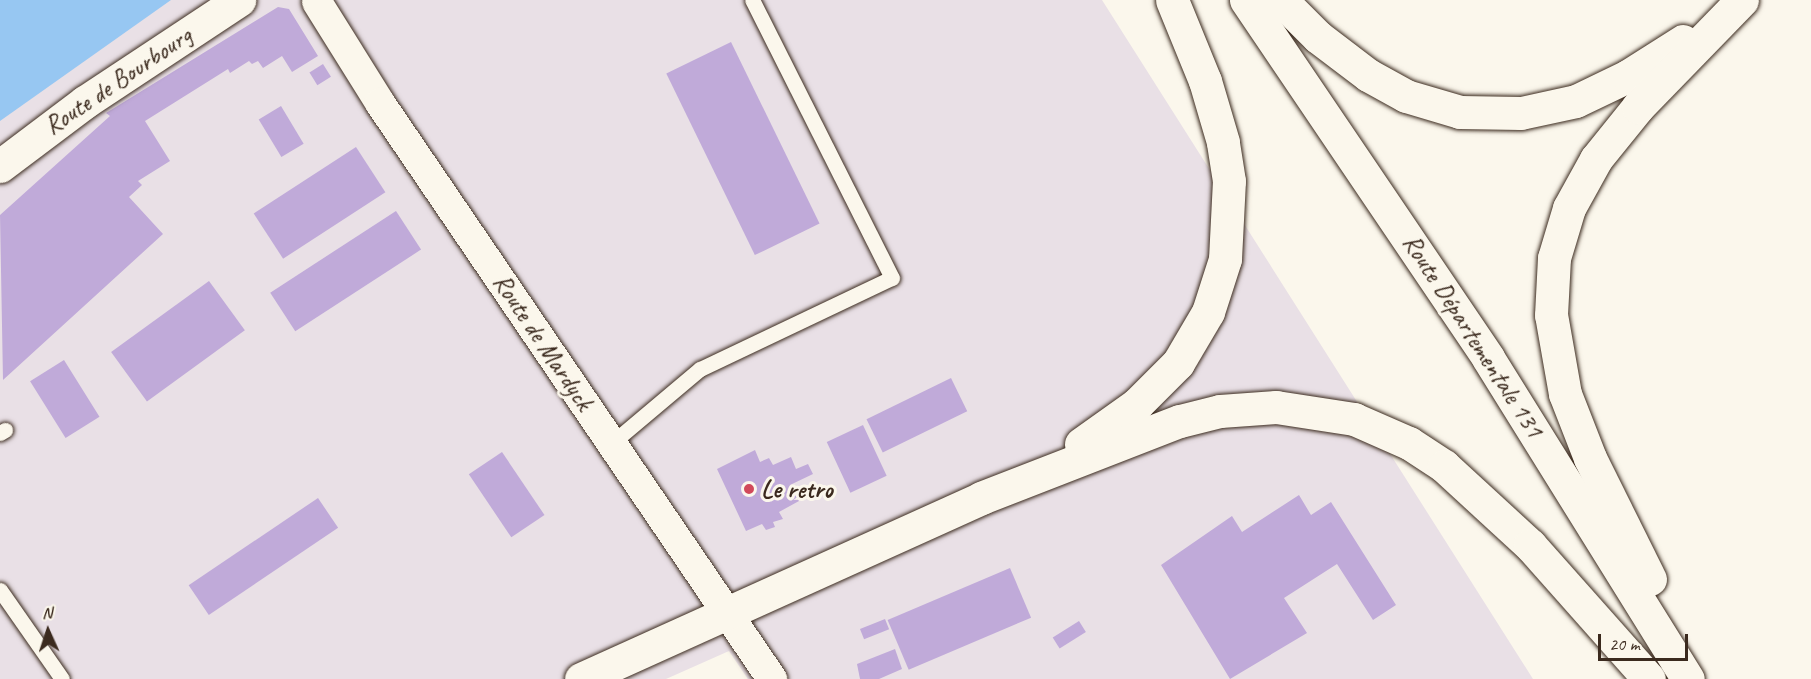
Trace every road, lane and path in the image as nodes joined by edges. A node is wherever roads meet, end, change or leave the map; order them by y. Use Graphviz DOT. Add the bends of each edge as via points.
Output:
graph roads {
  1 [pos="239,0"];
  2 [pos="752,0"];
  3 [pos="1172,0"];
  4 [pos="1246,0"];
  5 [pos="1281,0"];
  6 [pos="1741,0"];
  7 [pos="317,2"];
  8 [pos="0,166"];
  9 [pos="612,443"];
  10 [pos="981,498"];
  11 [pos="0,591"];
  12 [pos="728,612"];
  13 [pos="62,679"];
  14 [pos="581,679"];
  15 [pos="772,679"];
  16 [pos="1649,679"];
  17 [pos="1688,679"];
  18 [pos="1695,679"];
  1 -- 8 [label="main road, Route de Bourbourg" via="85,102"];
  2 -- 9 [label="lane" via="892,278 700,369"];
  3 -- 10 [label="main road" via="1213,104 1229,181 1225,259 1208,312 1178,363 1129,412 1083,443"];
  4 -- 17 [label="main road, Route Départementale 131" via="1495,368"];
  5 -- 6 [label="main road" via="1336,51 1387,87 1443,108 1504,114 1557,107 1610,86 1666,53"];
  6 -- 18 [label="main road" via="1638,107 1596,159 1563,224 1550,296 1556,355 1577,427"];
  7 -- 9 [label="street, Route de Mardyck" via="380,103"];
  9 -- 12 [label="street, Route de Mardyck"];
  10 -- 12 [label="main road"];
  10 -- 16 [label="main road" via="1202,415 1256,407 1335,413 1409,443 1462,480 1530,545"];
  11 -- 13 [label="lane"];
  12 -- 14 [label="main road"];
  12 -- 15 [label="street, Route de Mardyck"];
}
